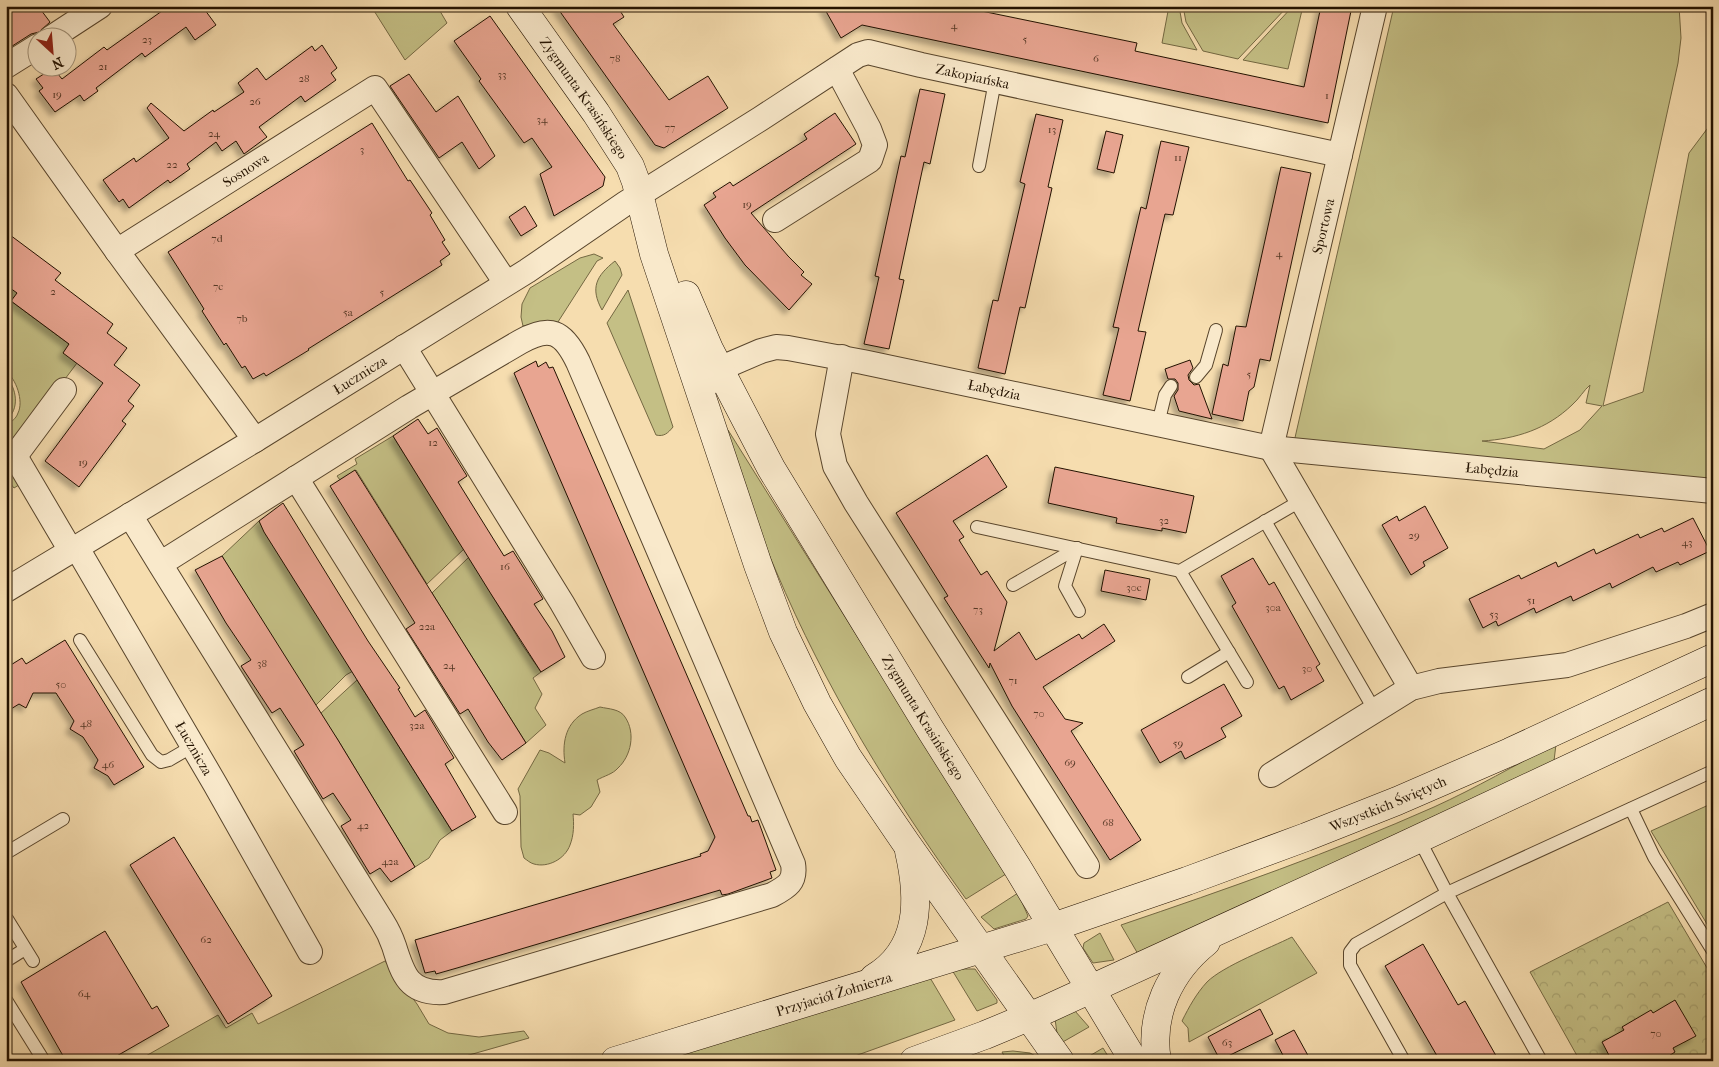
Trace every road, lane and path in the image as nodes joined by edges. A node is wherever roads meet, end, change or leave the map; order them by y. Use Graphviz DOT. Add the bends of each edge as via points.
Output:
graph roads {
  1 [pos="100,6"];
  2 [pos="520,6"];
  3 [pos="1374,6"];
  4 [pos="66,28"];
  5 [pos="28,52"];
  6 [pos="6,66"];
  7 [pos="837,69"];
  8 [pos="995,81"];
  9 [pos="6,95"];
  10 [pos="1340,155"];
  11 [pos="979,166"];
  12 [pos="639,194"];
  13 [pos="775,220"];
  14 [pos="117,251"];
  15 [pos="506,283"];
  16 [pos="1216,330"];
  17 [pos="682,339"];
  18 [pos="404,347"];
  19 [pos="842,357"];
  20 [pos="720,369"];
  21 [pos="1196,377"];
  22 [pos="1171,386"];
  23 [pos="64,390"];
  24 [pos="432,393"];
  25 [pos="1158,424"];
  26 [pos="712,425"];
  27 [pos="255,440"];
  28 [pos="1271,448"];
  29 [pos="11,455"];
  30 [pos="296,478"];
  31 [pos="1713,491"];
  32 [pos="1302,500"];
  33 [pos="130,516"];
  34 [pos="1266,522"];
  35 [pos="977,527"];
  36 [pos="1077,548"];
  37 [pos="74,550"];
  38 [pos="160,564"];
  39 [pos="1180,571"];
  40 [pos="1013,585"];
  41 [pos="6,590"];
  42 [pos="1079,611"];
  43 [pos="1713,615"];
  44 [pos="80,640"];
  45 [pos="1229,652"];
  46 [pos="593,657"];
  47 [pos="1713,658"];
  48 [pos="1188,677"];
  49 [pos="1247,682"];
  50 [pos="1411,688"];
  51 [pos="1713,702"];
  52 [pos="1375,711"];
  53 [pos="193,746"];
  54 [pos="1713,771"];
  55 [pos="1272,775"];
  56 [pos="1631,809"];
  57 [pos="505,812"];
  58 [pos="63,819"];
  59 [pos="1419,838"];
  60 [pos="906,843"];
  61 [pos="6,853"];
  62 [pos="1087,866"];
  63 [pos="1447,894"];
  64 [pos="7,919"];
  65 [pos="1238,921"];
  66 [pos="1053,927"];
  67 [pos="25,949"];
  68 [pos="980,949"];
  69 [pos="1713,951"];
  70 [pos="310,952"];
  71 [pos="6,960"];
  72 [pos="33,961"];
  73 [pos="854,988"];
  74 [pos="1090,990"];
  75 [pos="6,1000"];
  76 [pos="1028,1017"];
  77 [pos="44,1061"];
  78 [pos="615,1061"];
  79 [pos="914,1061"];
  80 [pos="1060,1061"];
  81 [pos="1134,1061"];
  82 [pos="1157,1061"];
  83 [pos="1404,1061"];
  84 [pos="1541,1061"];
  1 -- 4 [label="street"];
  2 -- 12 [label="street, Zygmunta Krasińskiego" via="611,135 630,166"];
  3 -- 10 [label="street, Sportowa"];
  5 -- 6 [label="street"];
  7 -- 8 [label="street, Zakopiańska" via="868,52"];
  7 -- 12 [label="street, Zakopiańska"];
  7 -- 13 [label="street" via="875,145 870,160"];
  8 -- 10 [label="street, Zakopiańska"];
  8 -- 11 [label="lane"];
  9 -- 14 [label="street"];
  10 -- 28 [label="street, Sportowa"];
  12 -- 15 [label="street, Łucznicza"];
  12 -- 17 [label="street, Zygmunta Krasińskiego" via="650,243"];
  12 -- 20 [label="street, Zygmunta Krasińskiego"];
  14 -- 15 [label="street, Sosnowa" via="375,88"];
  14 -- 27 [label="street"];
  15 -- 18 [label="street, Łucznicza"];
  16 -- 21 [label="lane" via="1206,365"];
  17 -- 20 [label="street, Zygmunta Krasińskiego" via="703,365"];
  17 -- 26 [label="street, Zygmunta Krasińskiego"];
  18 -- 24 [label="street"];
  18 -- 27 [label="street, Łucznicza"];
  19 -- 20 [label="street, Łabędzia" via="776,347"];
  19 -- 25 [label="street, Łabędzia"];
  19 -- 62 [label="street" via="828,434 835,466"];
  20 -- 26 [label="street, Zygmunta Krasińskiego" via="712,377 707,393"];
  20 -- 66 [label="street, Zygmunta Krasińskiego" via="771,468"];
  22 -- 25 [label="lane" via="1165,395"];
  23 -- 29 [label="street"];
  24 -- 30 [label="street"];
  24 -- 38 [label="street" via="535,333 550,332 570,346 793,864 794,874 783,889 772,895 444,992 414,986 402,970 390,934"];
  24 -- 46 [label="street"];
  25 -- 28 [label="street, Łabędzia"];
  26 -- 60 [label="street, Zygmunta Krasińskiego" via="783,632 817,704 848,758"];
  27 -- 33 [label="street, Łucznicza"];
  28 -- 31 [label="street, Łabędzia"];
  28 -- 32 [label="street"];
  29 -- 37 [label="street"];
  30 -- 38 [label="street"];
  30 -- 57 [label="street"];
  32 -- 34 [label="lane"];
  32 -- 50 [label="street"];
  33 -- 37 [label="street, Łucznicza"];
  33 -- 38 [label="street"];
  34 -- 39 [label="lane"];
  34 -- 52 [label="lane"];
  35 -- 36 [label="lane"];
  36 -- 39 [label="lane"];
  36 -- 40 [label="lane"];
  36 -- 42 [label="lane" via="1065,586"];
  37 -- 41 [label="street, Łucznicza"];
  37 -- 53 [label="street, Łucznicza"];
  39 -- 45 [label="lane"];
  43 -- 50 [label="street" via="1566,665 1439,681"];
  44 -- 53 [label="lane" via="152,755 161,762"];
  45 -- 48 [label="lane"];
  45 -- 49 [label="lane"];
  47 -- 66 [label="street, Wszystkich Świętych" via="1510,752 1306,837"];
  50 -- 52 [label="street"];
  51 -- 59 [label="street"];
  52 -- 55 [label="street"];
  53 -- 70 [label="street, Łucznicza"];
  54 -- 56 [label="lane"];
  56 -- 63 [label="lane"];
  56 -- 69 [label="lane" via="1654,857"];
  58 -- 61 [label="lane"];
  59 -- 63 [label="lane"];
  59 -- 65 [label="street"];
  60 -- 68 [label="street, Zygmunta Krasińskiego"];
  60 -- 73 [label="street, Zygmunta Krasińskiego" via="913,870 916,910 909,938 894,962 882,973"];
  63 -- 83 [label="lane" via="1356,944 1350,952 1350,965"];
  63 -- 84 [label="lane"];
  64 -- 67 [label="lane"];
  65 -- 74 [label="street"];
  65 -- 82 [label="street" via="1188,958 1166,991 1157,1022"];
  66 -- 68 [label="street, Przyjaciół Żołnierza"];
  66 -- 74 [label="street, Zygmunta Krasińskiego"];
  67 -- 71 [label="lane"];
  67 -- 72 [label="lane"];
  68 -- 73 [label="street, Przyjaciół Żołnierza"];
  68 -- 76 [label="street, Zygmunta Krasińskiego"];
  73 -- 78 [label="street, Przyjaciół Żołnierza"];
  74 -- 76 [label="street"];
  74 -- 81 [label="street, Zygmunta Krasińskiego"];
  75 -- 77 [label="lane"];
  76 -- 79 [label="street"];
  76 -- 80 [label="street, Zygmunta Krasińskiego"];
}
